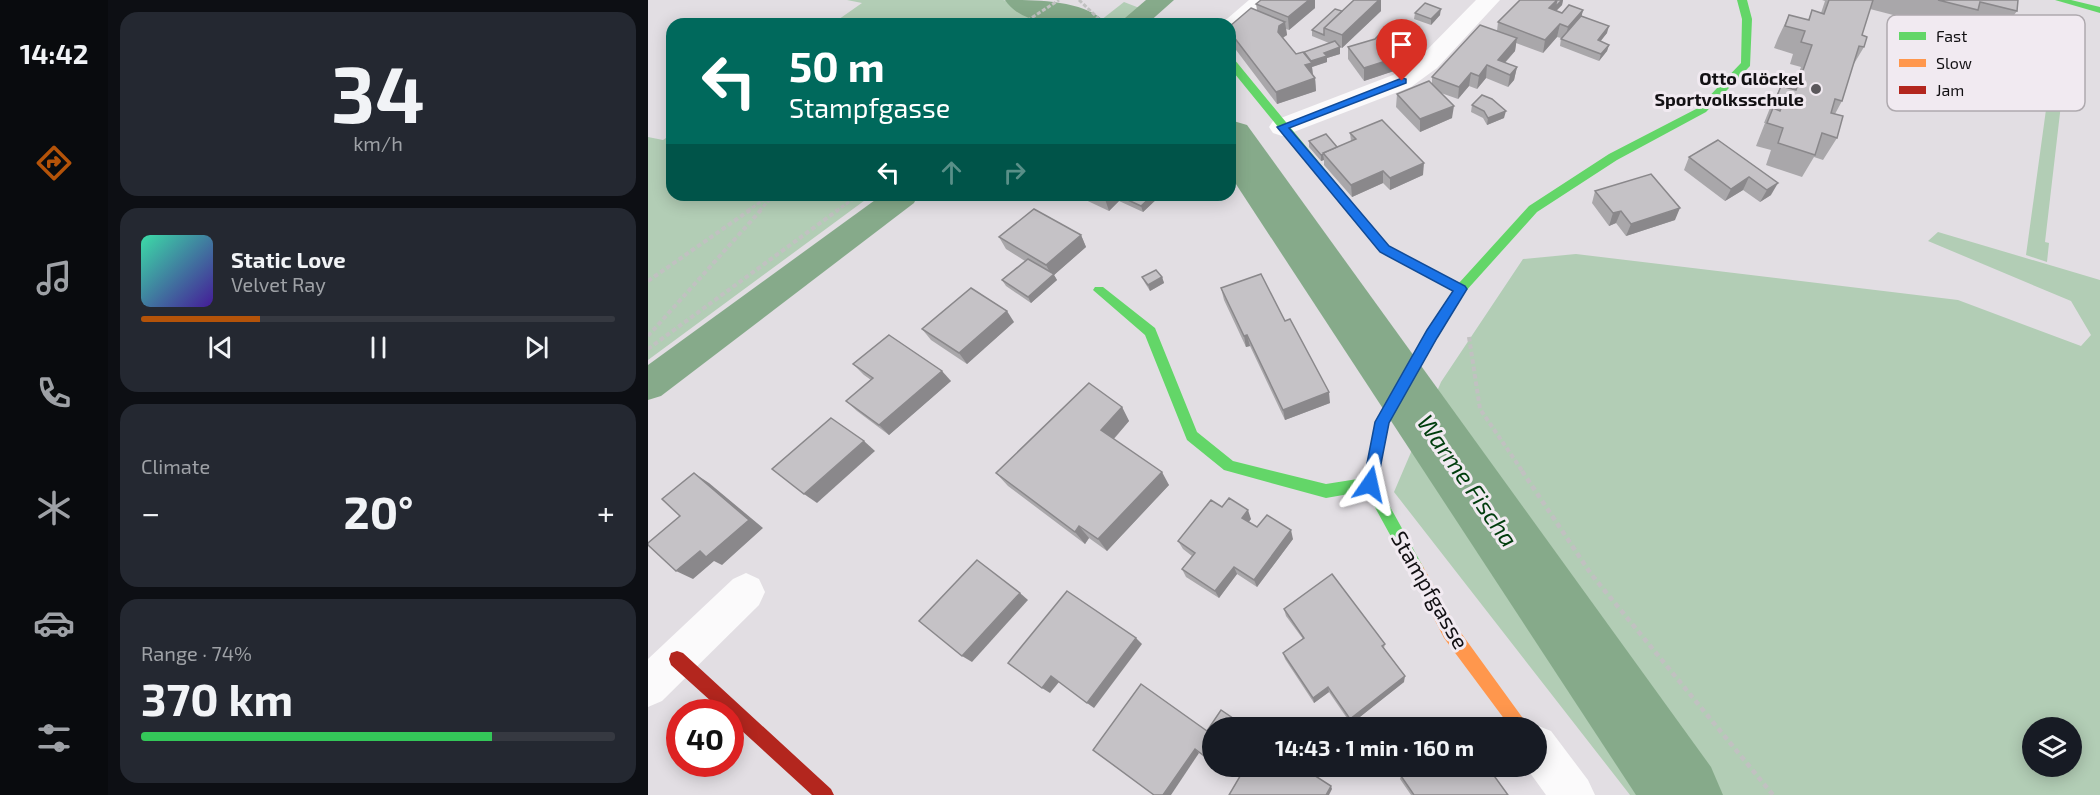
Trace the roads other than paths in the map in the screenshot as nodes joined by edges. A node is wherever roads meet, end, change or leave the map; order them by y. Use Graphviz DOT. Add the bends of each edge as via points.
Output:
graph roads {
  1 [pos="1263,0"];
  2 [pos="1489,0"];
  3 [pos="1742,0"];
  4 [pos="2060,0"];
  5 [pos="2100,10"];
  6 [pos="1236,23"];
  7 [pos="1236,69"];
  8 [pos="1282,127"];
  9 [pos="1461,289"];
  10 [pos="1099,290"];
  11 [pos="1370,484"];
  12 [pos="746,592"];
  13 [pos="677,659"];
  14 [pos="648,687"];
  15 [pos="1514,717"];
  16 [pos="1547,761"];
  17 [pos="825,795"];
  18 [pos="1573,795"];
  1 -- 6 [label="street"];
  2 -- 8 [label="street" via="1428,63 1402,81"];
  3 -- 9 [label="street" via="1747,19 1746,64 1702,110 1612,158 1533,209"];
  4 -- 5 [label="street"];
  7 -- 8 [label="street"];
  8 -- 9 [label="street" via="1384,249"];
  9 -- 11 [label="street" via="1382,422"];
  10 -- 11 [label="street" via="1150,332 1192,436 1229,466 1326,491"];
  11 -- 15 [label="street, Stampfgasse" via="1449,632"];
  12 -- 13 [label="street"];
  13 -- 14 [label="street"];
  13 -- 17 [label="street"];
  16 -- 18 [label="street"];
}
